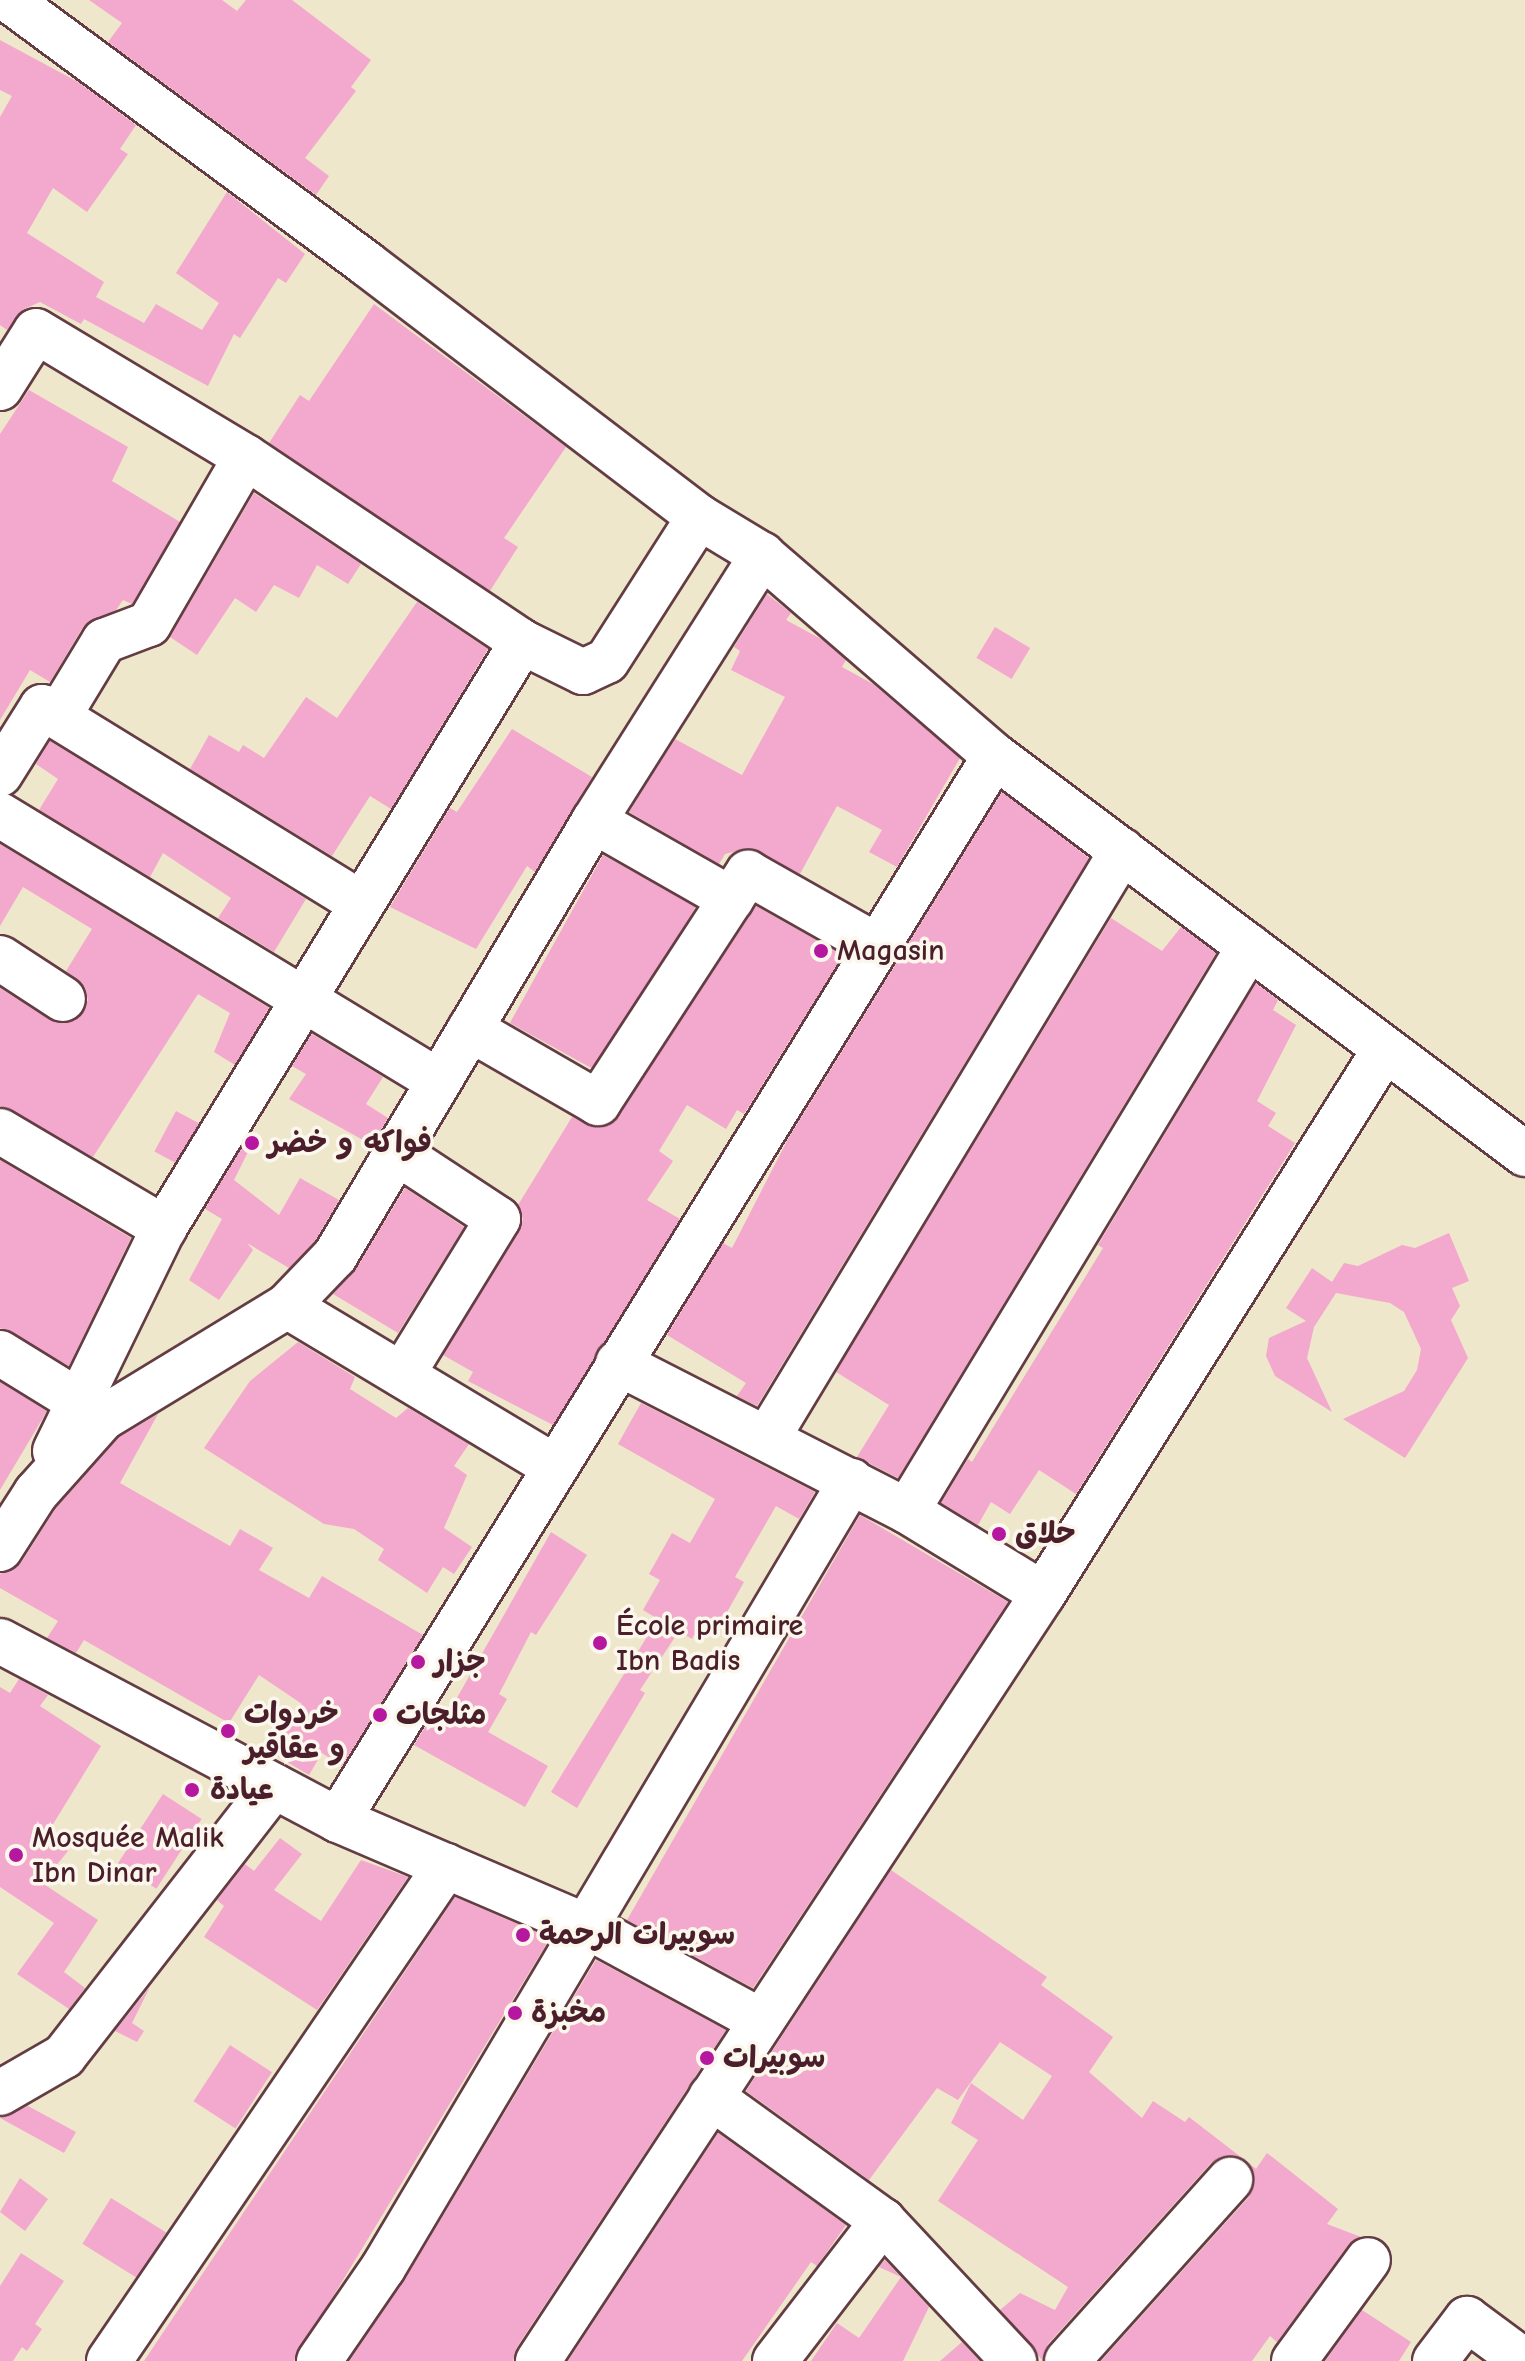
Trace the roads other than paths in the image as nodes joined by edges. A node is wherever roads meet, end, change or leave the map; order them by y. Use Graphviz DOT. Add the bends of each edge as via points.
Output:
graph roads {
  1 [pos="9,0"];
  2 [pos="0,388"];
  3 [pos="246,457"];
  4 [pos="699,517"];
  5 [pos="762,555"];
  6 [pos="522,642"];
  7 [pos="58,717"];
  8 [pos="995,756"];
  9 [pos="0,774"];
  10 [pos="0,815"];
  11 [pos="594,821"];
  12 [pos="1122,851"];
  13 [pos="731,899"];
  14 [pos="360,903"];
  15 [pos="877,946"];
  16 [pos="1249,947"];
  17 [pos="0,958"];
  18 [pos="301,998"];
  19 [pos="63,999"];
  20 [pos="470,1029"];
  21 [pos="1385,1049"];
  22 [pos="438,1081"];
  23 [pos="0,1131"];
  24 [pos="396,1152"];
  25 [pos="1525,1154"];
  26 [pos="164,1228"];
  27 [pos="287,1306"];
  28 [pos="0,1353"];
  29 [pos="618,1363"];
  30 [pos="402,1375"];
  31 [pos="78,1401"];
  32 [pos="768,1437"];
  33 [pos="555,1467"];
  34 [pos="851,1481"];
  35 [pos="36,1493"];
  36 [pos="907,1511"];
  37 [pos="0,1549"];
  38 [pos="1043,1594"];
  39 [pos="0,1641"];
  40 [pos="274,1786"];
  41 [pos="338,1820"];
  42 [pos="446,1866"];
  43 [pos="588,1927"];
  44 [pos="761,2021"];
  45 [pos="0,2093"];
  46 [pos="711,2097"];
  47 [pos="1230,2180"];
  48 [pos="883,2221"];
  49 [pos="1368,2260"];
  50 [pos="109,2361"];
  51 [pos="319,2361"];
  52 [pos="538,2361"];
  53 [pos="775,2361"];
  54 [pos="1014,2361"];
  55 [pos="1067,2361"];
  56 [pos="1294,2361"];
  57 [pos="1435,2361"];
  58 [pos="1524,2361"];
  1 -- 4 [label="street"];
  2 -- 3 [label="street" via="36,331"];
  3 -- 6 [label="street"];
  3 -- 7 [label="street" via="149,624 104,641"];
  4 -- 5 [label="street"];
  4 -- 6 [label="street" via="607,661 583,672"];
  5 -- 8 [label="street"];
  5 -- 11 [label="street"];
  6 -- 14 [label="street"];
  7 -- 9 [label="street" via="42,707"];
  7 -- 14 [label="street"];
  8 -- 12 [label="street"];
  8 -- 15 [label="street"];
  10 -- 18 [label="street"];
  11 -- 13 [label="street"];
  11 -- 20 [label="street"];
  12 -- 16 [label="street"];
  12 -- 32 [label="street"];
  13 -- 15 [label="street" via="748,873"];
  13 -- 20 [label="street" via="598,1103"];
  14 -- 18 [label="street"];
  15 -- 29 [label="street"];
  16 -- 21 [label="street"];
  16 -- 36 [label="street"];
  17 -- 19 [label="street"];
  18 -- 22 [label="street"];
  18 -- 26 [label="street"];
  20 -- 22 [label="street"];
  21 -- 25 [label="street"];
  21 -- 38 [label="street"];
  22 -- 24 [label="street"];
  23 -- 26 [label="street"];
  24 -- 27 [label="street" via="335,1256"];
  24 -- 30 [label="street" via="498,1219"];
  26 -- 31 [label="street"];
  27 -- 30 [label="street"];
  27 -- 35 [label="street" via="103,1418"];
  28 -- 31 [label="street"];
  29 -- 32 [label="street"];
  29 -- 33 [label="street"];
  30 -- 33 [label="street"];
  31 -- 35 [label="street"];
  32 -- 34 [label="street"];
  33 -- 41 [label="street"];
  34 -- 36 [label="street"];
  34 -- 43 [label="street"];
  35 -- 37 [label="street"];
  36 -- 38 [label="street"];
  38 -- 44 [label="street"];
  39 -- 40 [label="street"];
  40 -- 41 [label="street"];
  40 -- 45 [label="street" via="64,2056"];
  41 -- 42 [label="street"];
  42 -- 43 [label="street"];
  42 -- 50 [label="street"];
  43 -- 44 [label="street"];
  43 -- 51 [label="street" via="383,2268"];
  44 -- 46 [label="street"];
  46 -- 48 [label="street"];
  46 -- 52 [label="street"];
  47 -- 55 [label="street"];
  48 -- 53 [label="street"];
  48 -- 54 [label="street"];
  49 -- 56 [label="street"];
  57 -- 58 [label="street" via="1467,2319"];
}
